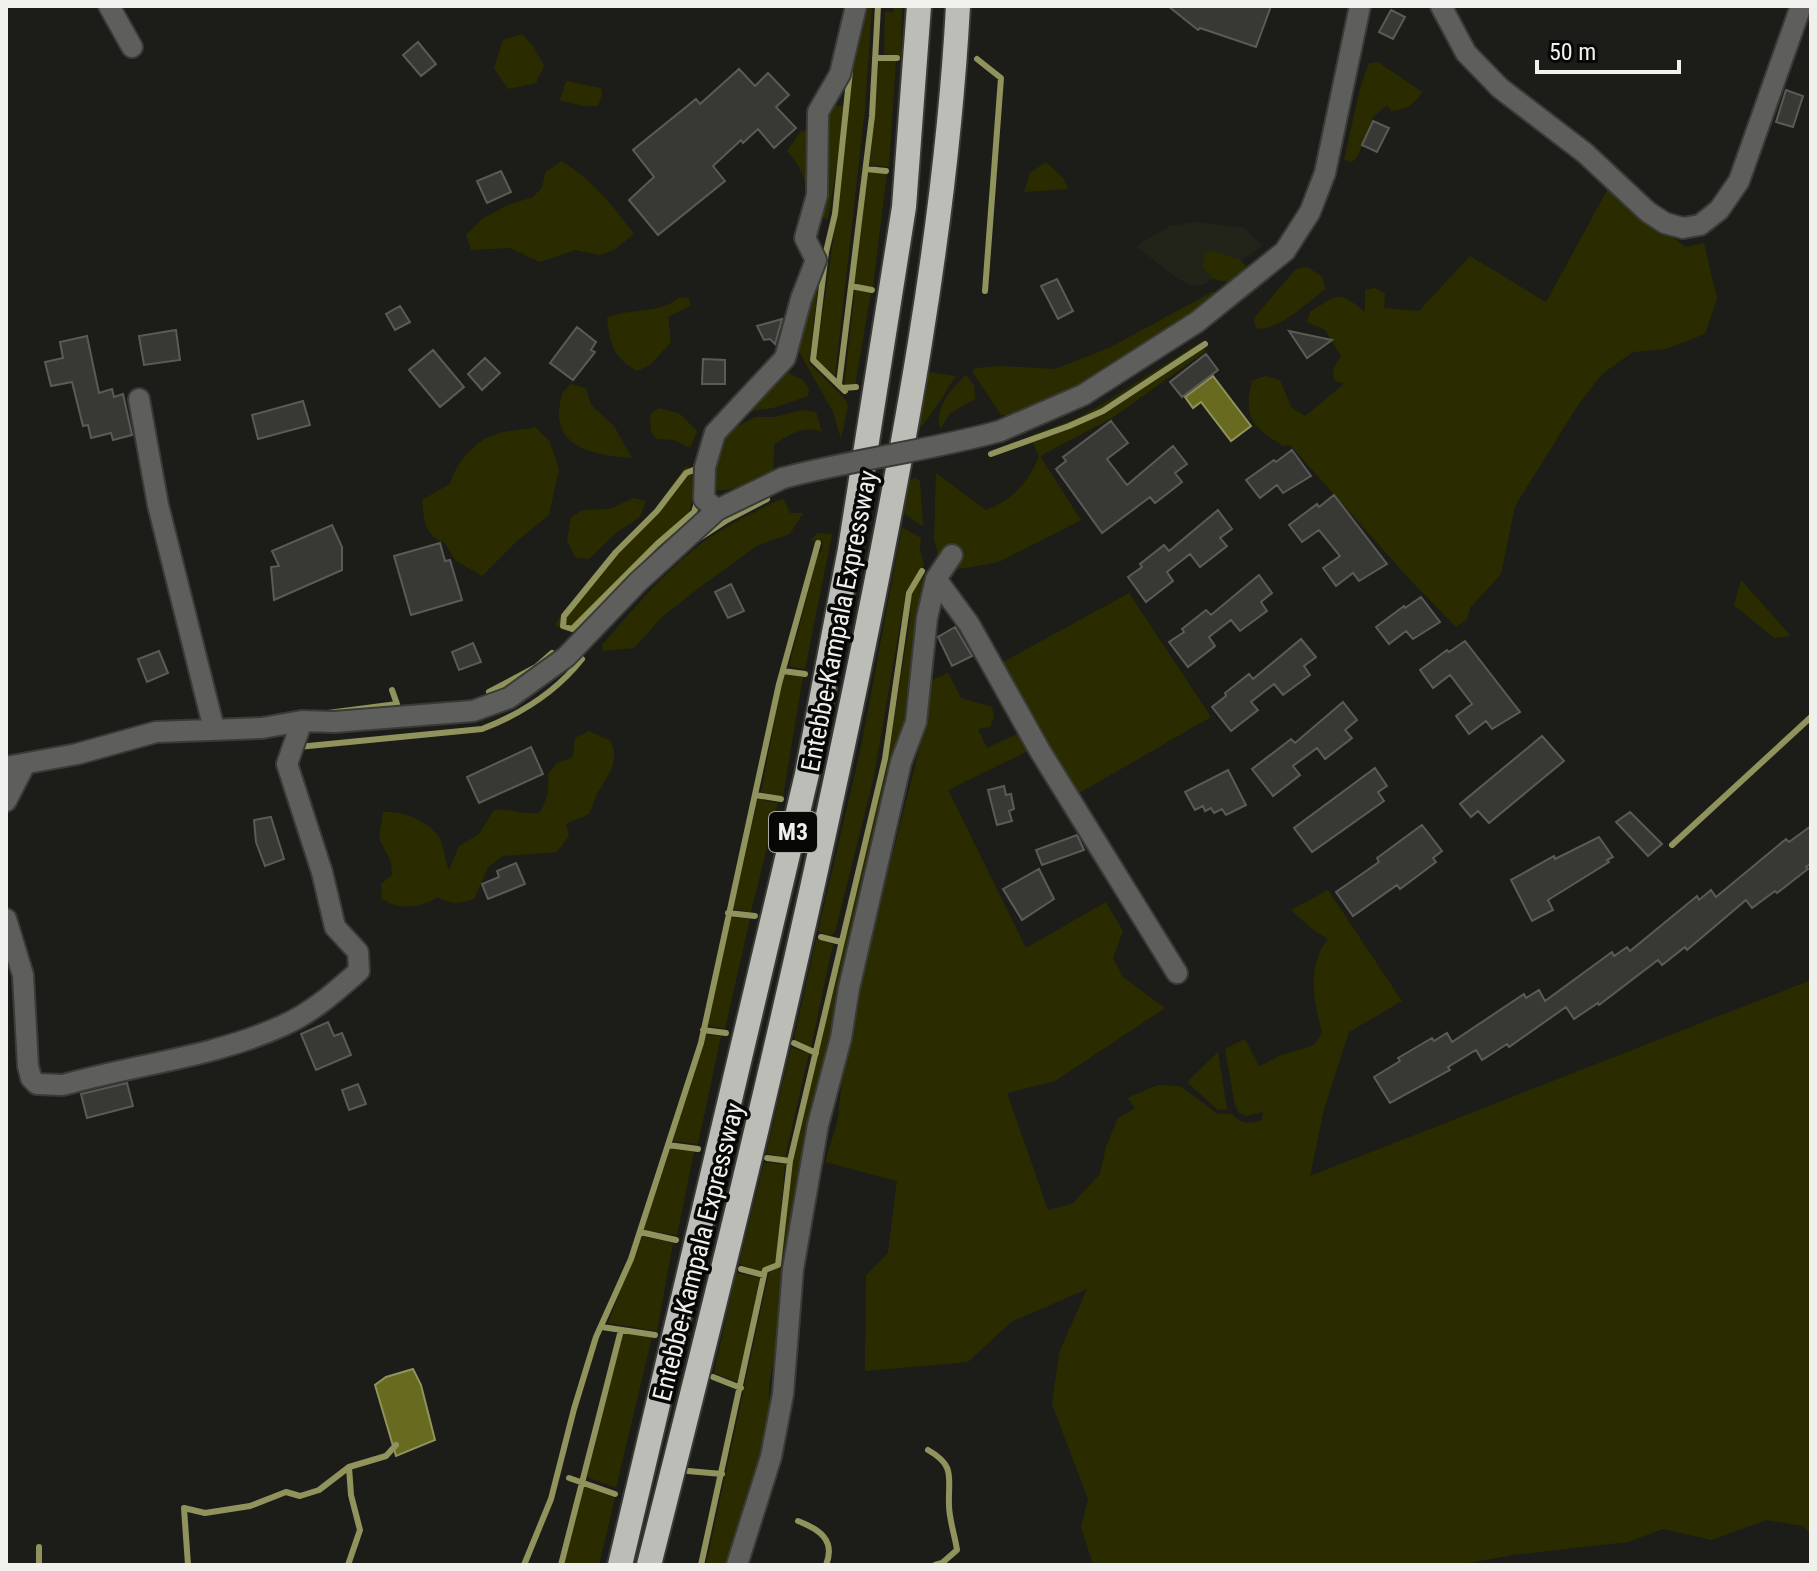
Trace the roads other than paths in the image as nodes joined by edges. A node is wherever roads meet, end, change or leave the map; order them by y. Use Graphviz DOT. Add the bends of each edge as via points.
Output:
graph roads {
  1 [pos="109,6"];
  2 [pos="856,6"];
  3 [pos="919,6"];
  4 [pos="958,6"];
  5 [pos="1360,6"];
  6 [pos="1441,6"];
  7 [pos="1801,6"];
  8 [pos="132,47"];
  9 [pos="139,399"];
  10 [pos="717,510"];
  11 [pos="952,555"];
  12 [pos="936,579"];
  13 [pos="302,721"];
  14 [pos="214,729"];
  15 [pos="15,766"];
  16 [pos="6,801"];
  17 [pos="6,919"];
  18 [pos="1177,973"];
  19 [pos="620,1565"];
  20 [pos="649,1565"];
  21 [pos="737,1565"];
  1 -- 8 [label="street"];
  2 -- 10 [label="street" via="840,74 817,117 817,195 805,238 816,263 785,358 715,433 703,485 704,499"];
  3 -- 19 [label="highway, Entebbe-Kampala Expressway / M3" via="904,207 813,744"];
  4 -- 20 [label="highway, Entebbe-Kampala Expressway / M3" via="939,220 881,562 812,894"];
  5 -- 10 [label="street, bridge" via="1325,173 1310,212 1285,251 1197,322 1083,395 1000,431 783,478"];
  6 -- 7 [label="street" via="1466,53 1500,88 1585,153 1648,212 1683,228 1700,225 1719,210 1739,181"];
  9 -- 14 [label="street" via="158,505"];
  10 -- 13 [label="street" via="566,657 509,698 473,711"];
  11 -- 12 [label="street"];
  12 -- 18 [label="street" via="969,624 1033,740"];
  12 -- 21 [label="street" via="916,722 901,762 818,1125 793,1269 783,1394 771,1457"];
  13 -- 14 [label="street"];
  13 -- 17 [label="street" via="287,764 335,927 358,952 359,971 326,1000 285,1025 242,1041 63,1085 37,1084 28,1066 23,975"];
  14 -- 15 [label="street" via="156,732"];
  15 -- 16 [label="street"];
}
